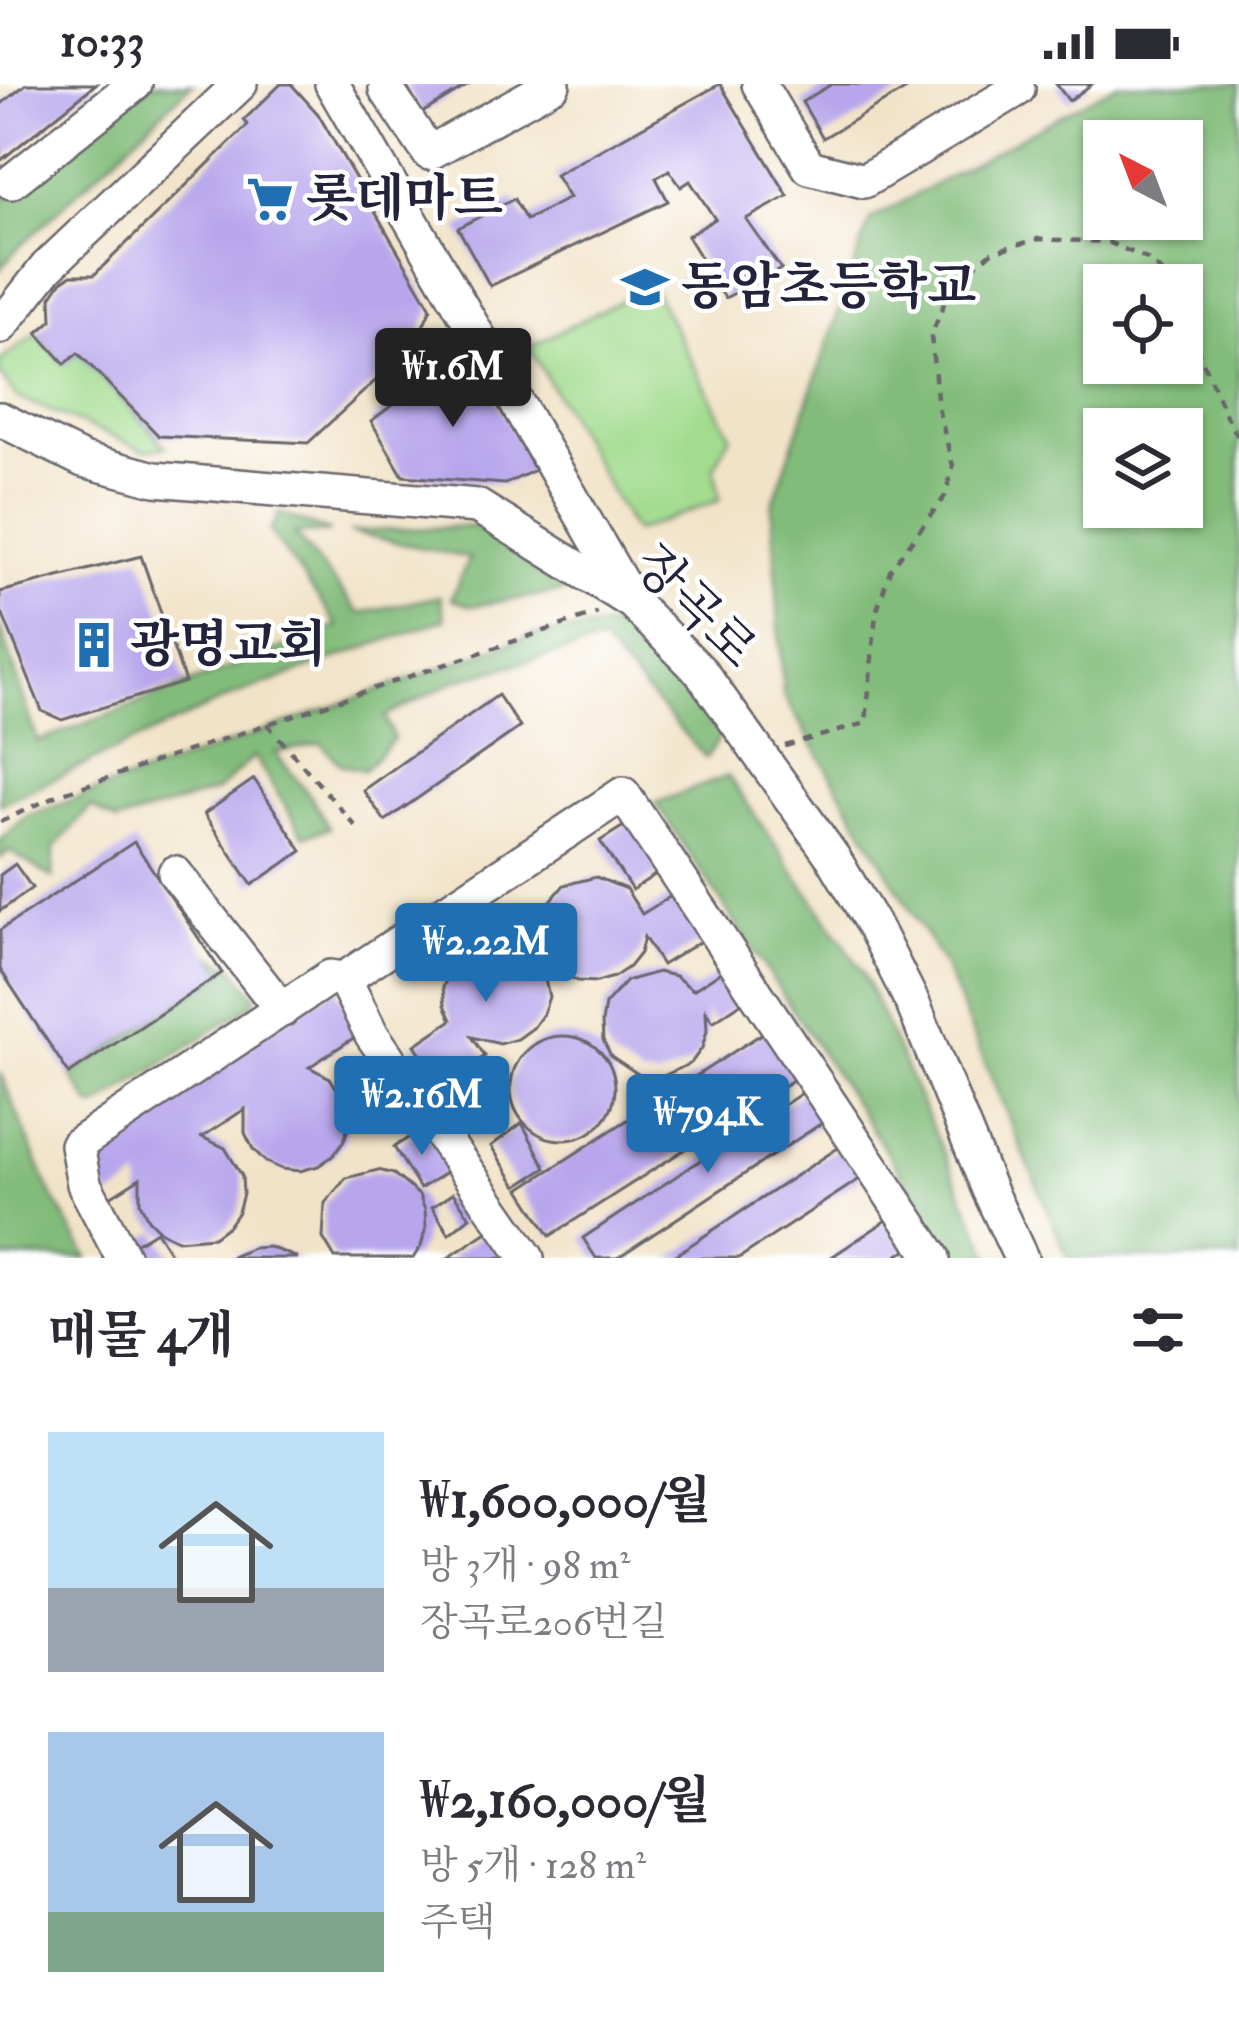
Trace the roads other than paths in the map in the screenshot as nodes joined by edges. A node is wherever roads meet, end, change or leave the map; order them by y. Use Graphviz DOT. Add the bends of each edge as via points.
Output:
graph roads {
  1 [pos="135,84"];
  2 [pos="240,84"];
  3 [pos="332,84"];
  4 [pos="388,84"];
  5 [pos="553,84"];
  6 [pos="759,84"];
  7 [pos="1018,89"];
  8 [pos="428,153"];
  9 [pos="386,174"];
  10 [pos="11,182"];
  11 [pos="0,327"];
  12 [pos="0,419"];
  13 [pos="632,602"];
  14 [pos="175,872"];
  15 [pos="344,979"];
  16 [pos="282,1010"];
  17 [pos="123,1258"];
  18 [pos="527,1258"];
  19 [pos="933,1258"];
  20 [pos="1021,1258"];
  1 -- 10 [label="street"];
  2 -- 11 [label="street" via="47,267"];
  3 -- 9 [label="street"];
  4 -- 8 [label="street"];
  5 -- 8 [label="street"];
  6 -- 7 [label="street" via="809,167 864,181"];
  8 -- 9 [label="street"];
  9 -- 13 [label="street"];
  12 -- 13 [label="street, 장곡로" via="83,460 155,479 477,506"];
  13 -- 20 [label="street, 장곡로" via="701,673 875,928"];
  14 -- 16 [label="street"];
  15 -- 16 [label="street" via="330,977"];
  15 -- 18 [label="street" via="372,1035"];
  15 -- 19 [label="street" via="622,794"];
  16 -- 17 [label="street" via="77,1145 84,1184"];
}
